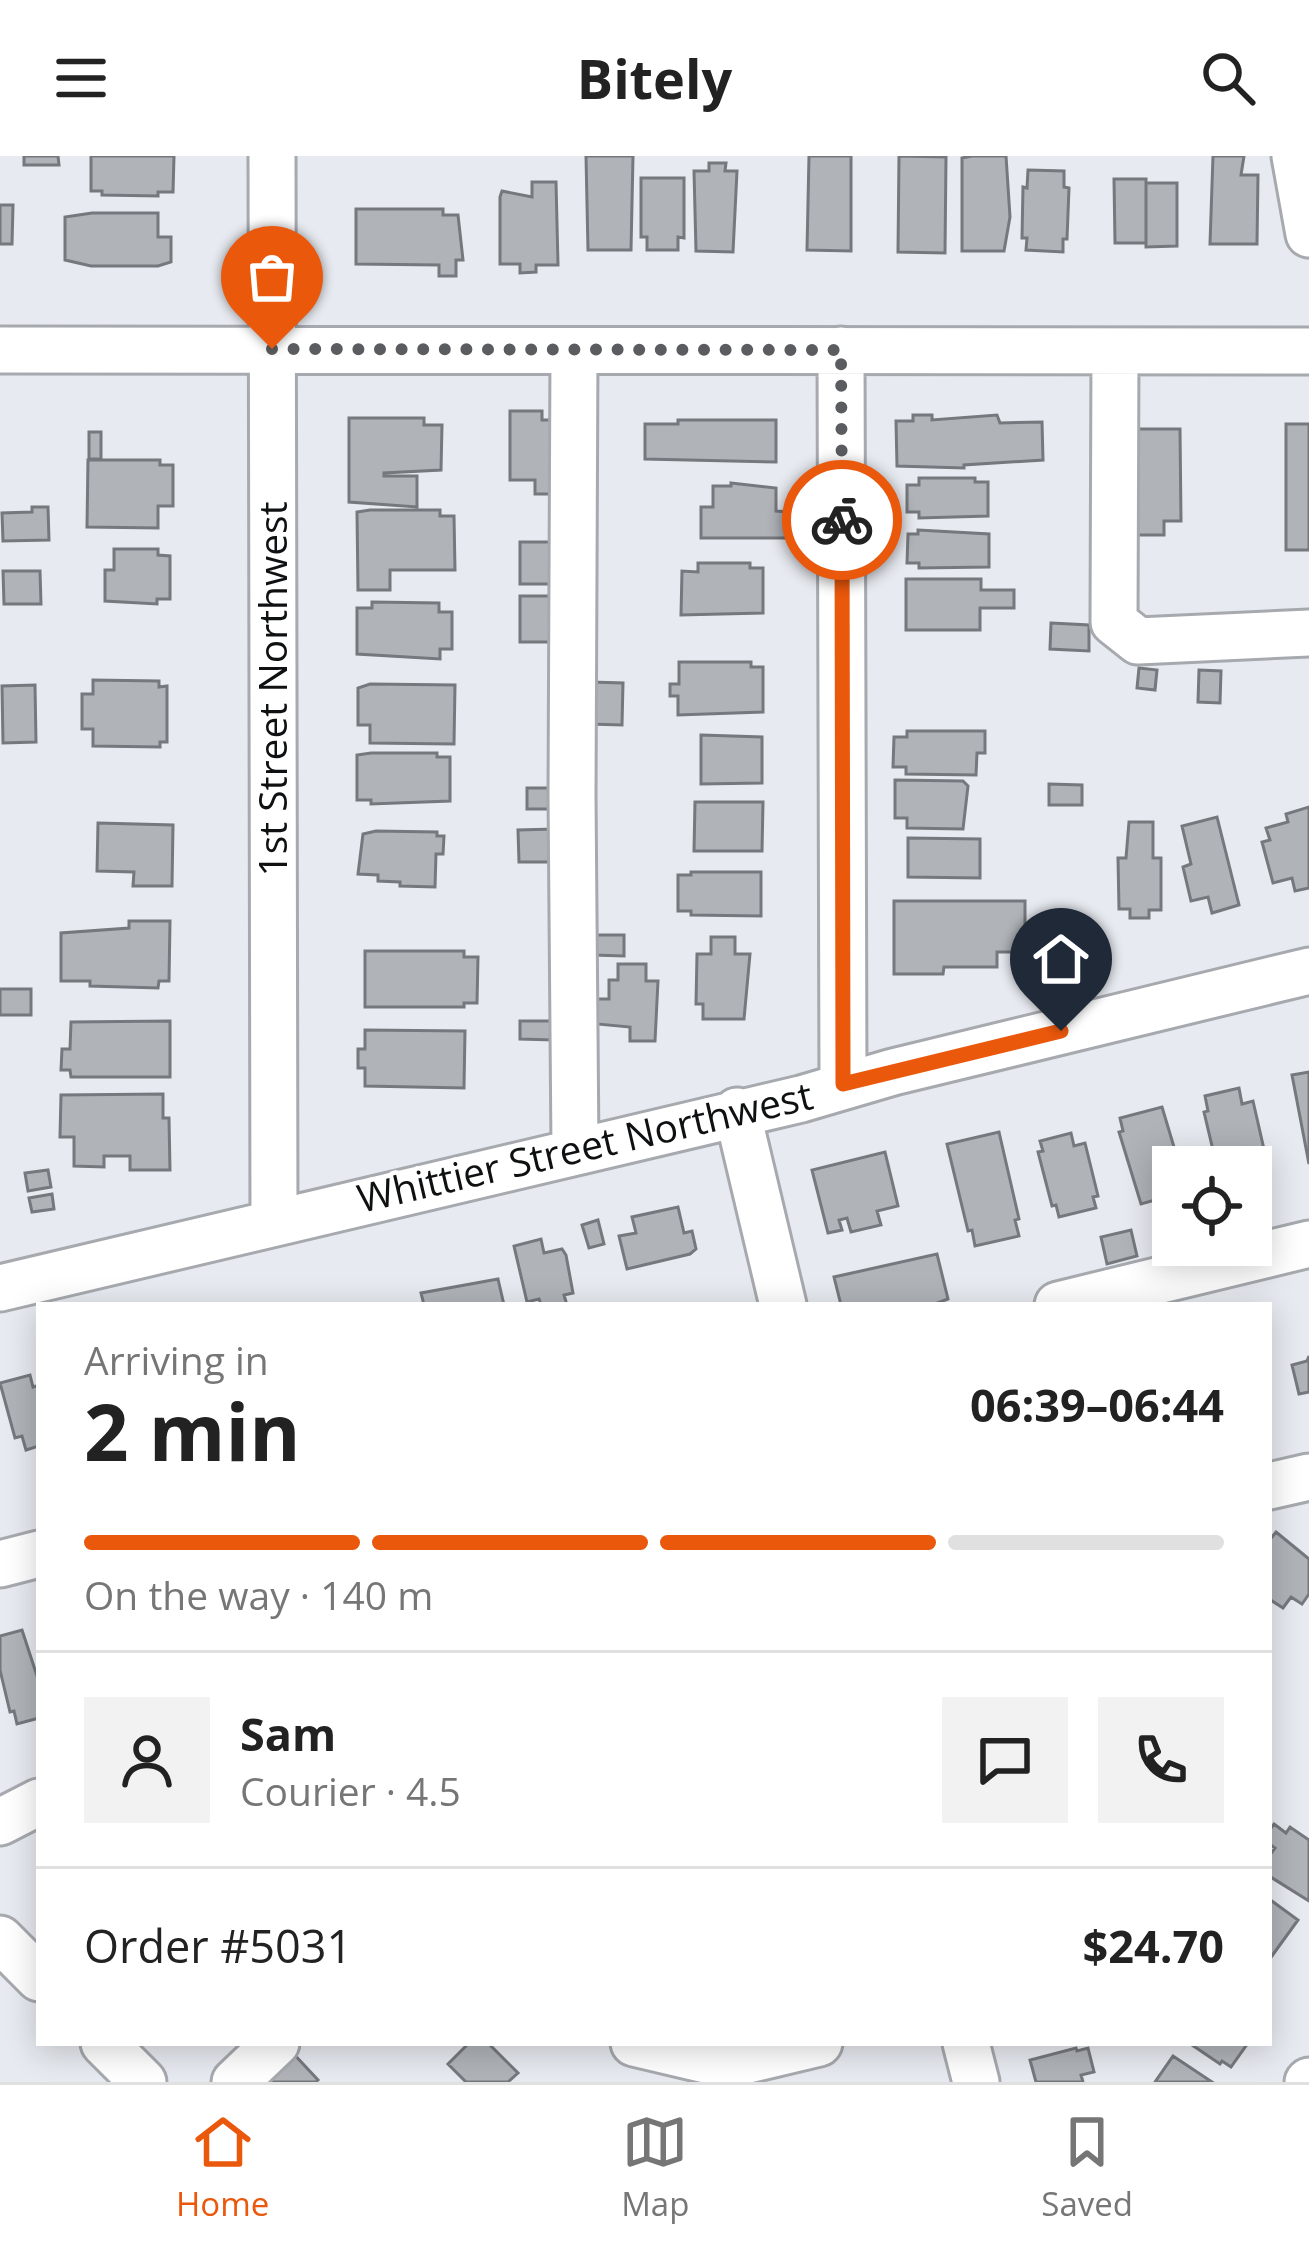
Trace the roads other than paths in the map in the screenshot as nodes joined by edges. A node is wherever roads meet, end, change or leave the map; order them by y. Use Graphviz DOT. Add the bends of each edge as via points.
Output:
graph roads {
  1 [pos="272,156"];
  2 [pos="1295,156"];
  3 [pos="1309,234"];
  4 [pos="272,349"];
  5 [pos="0,350"];
  6 [pos="841,350"];
  7 [pos="1309,350"];
  8 [pos="1115,351"];
  9 [pos="574,352"];
  10 [pos="1309,633"];
  11 [pos="1309,971"];
  12 [pos="843,1084"];
  13 [pos="737,1111"];
  14 [pos="575,1150"];
  15 [pos="274,1222"];
  16 [pos="1309,1244"];
  17 [pos="0,1288"];
  18 [pos="783,1302"];
  19 [pos="1070,1302"];
  20 [pos="1309,1477"];
  21 [pos="1272,1485"];
  22 [pos="36,1555"];
  23 [pos="0,1564"];
  24 [pos="36,1804"];
  25 [pos="0,1822"];
  26 [pos="0,1940"];
  27 [pos="36,1975"];
  28 [pos="107,2046"];
  29 [pos="272,2046"];
  30 [pos="656,2046"];
  31 [pos="806,2046"];
  32 [pos="967,2046"];
  33 [pos="142,2082"];
  34 [pos="235,2082"];
  35 [pos="976,2082"];
  1 -- 4 [label="street, 1st Street Northwest"];
  2 -- 3 [label="street"];
  4 -- 5 [label="street"];
  4 -- 9 [label="street"];
  4 -- 15 [label="street, 1st Street Northwest"];
  6 -- 8 [label="street"];
  6 -- 9 [label="street"];
  6 -- 12 [label="street"];
  7 -- 8 [label="street"];
  8 -- 10 [label="street" via="1114,622 1138,640"];
  9 -- 14 [label="street"];
  11 -- 12 [label="street, Whittier Street Northwest"];
  12 -- 13 [label="street, Whittier Street Northwest"];
  13 -- 14 [label="street, Whittier Street Northwest"];
  13 -- 18 [label="street"];
  14 -- 15 [label="street, Whittier Street Northwest"];
  15 -- 17 [label="street, Whittier Street Northwest"];
  16 -- 19 [label="street"];
  20 -- 21 [label="street"];
  22 -- 23 [label="street"];
  24 -- 25 [label="street"];
  26 -- 27 [label="street"];
  28 -- 33 [label="street"];
  29 -- 34 [label="street"];
  30 -- 31 [label="street" via="727,2065"];
  32 -- 35 [label="street"];
}
